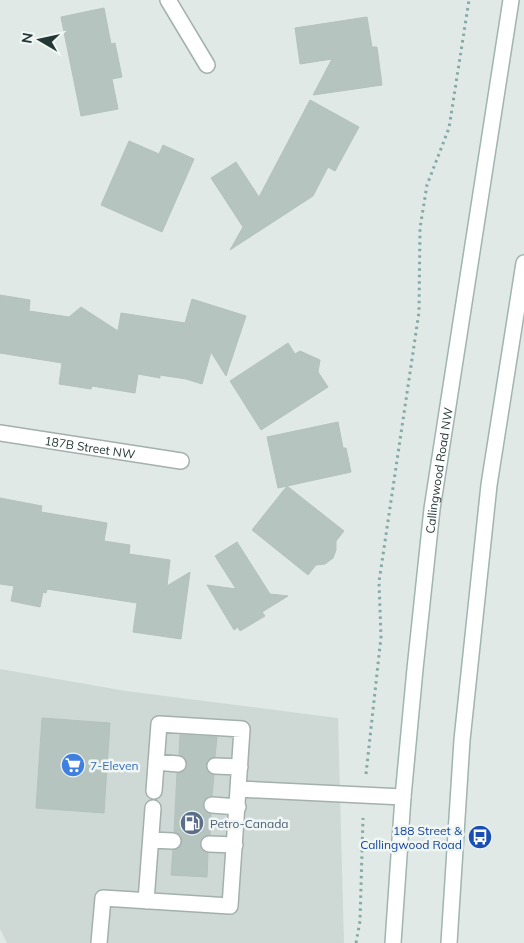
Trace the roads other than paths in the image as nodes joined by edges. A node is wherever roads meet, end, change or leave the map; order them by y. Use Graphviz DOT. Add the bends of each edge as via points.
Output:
graph roads {
  1 [pos="168,0"];
  2 [pos="511,0"];
  3 [pos="207,65"];
  4 [pos="524,263"];
  5 [pos="0,433"];
  6 [pos="181,462"];
  7 [pos="156,762"];
  8 [pos="178,764"];
  9 [pos="215,766"];
  10 [pos="240,767"];
  11 [pos="238,789"];
  12 [pos="154,791"];
  13 [pos="403,797"];
  14 [pos="212,805"];
  15 [pos="238,807"];
  16 [pos="153,808"];
  17 [pos="151,840"];
  18 [pos="173,841"];
  19 [pos="209,844"];
  20 [pos="235,845"];
  21 [pos="146,901"];
  22 [pos="99,943"];
  23 [pos="393,943"];
  24 [pos="449,943"];
  1 -- 3 [label="main road"];
  2 -- 13 [label="main road, Callingwood Road NW" via="432,509"];
  4 -- 24 [label="main road" via="488,495 462,740"];
  5 -- 6 [label="main road, 187B Street NW"];
  7 -- 8 [label="main road"];
  7 -- 10 [label="main road" via="159,724 242,728"];
  7 -- 12 [label="main road"];
  9 -- 10 [label="main road"];
  10 -- 11 [label="main road"];
  11 -- 13 [label="main road"];
  11 -- 15 [label="main road"];
  13 -- 23 [label="main road, Callingwood Road NW"];
  14 -- 15 [label="main road"];
  15 -- 20 [label="main road"];
  16 -- 17 [label="main road"];
  17 -- 18 [label="main road"];
  17 -- 21 [label="main road"];
  19 -- 20 [label="main road"];
  20 -- 21 [label="main road" via="230,906"];
  21 -- 22 [label="main road" via="103,898"];
}
